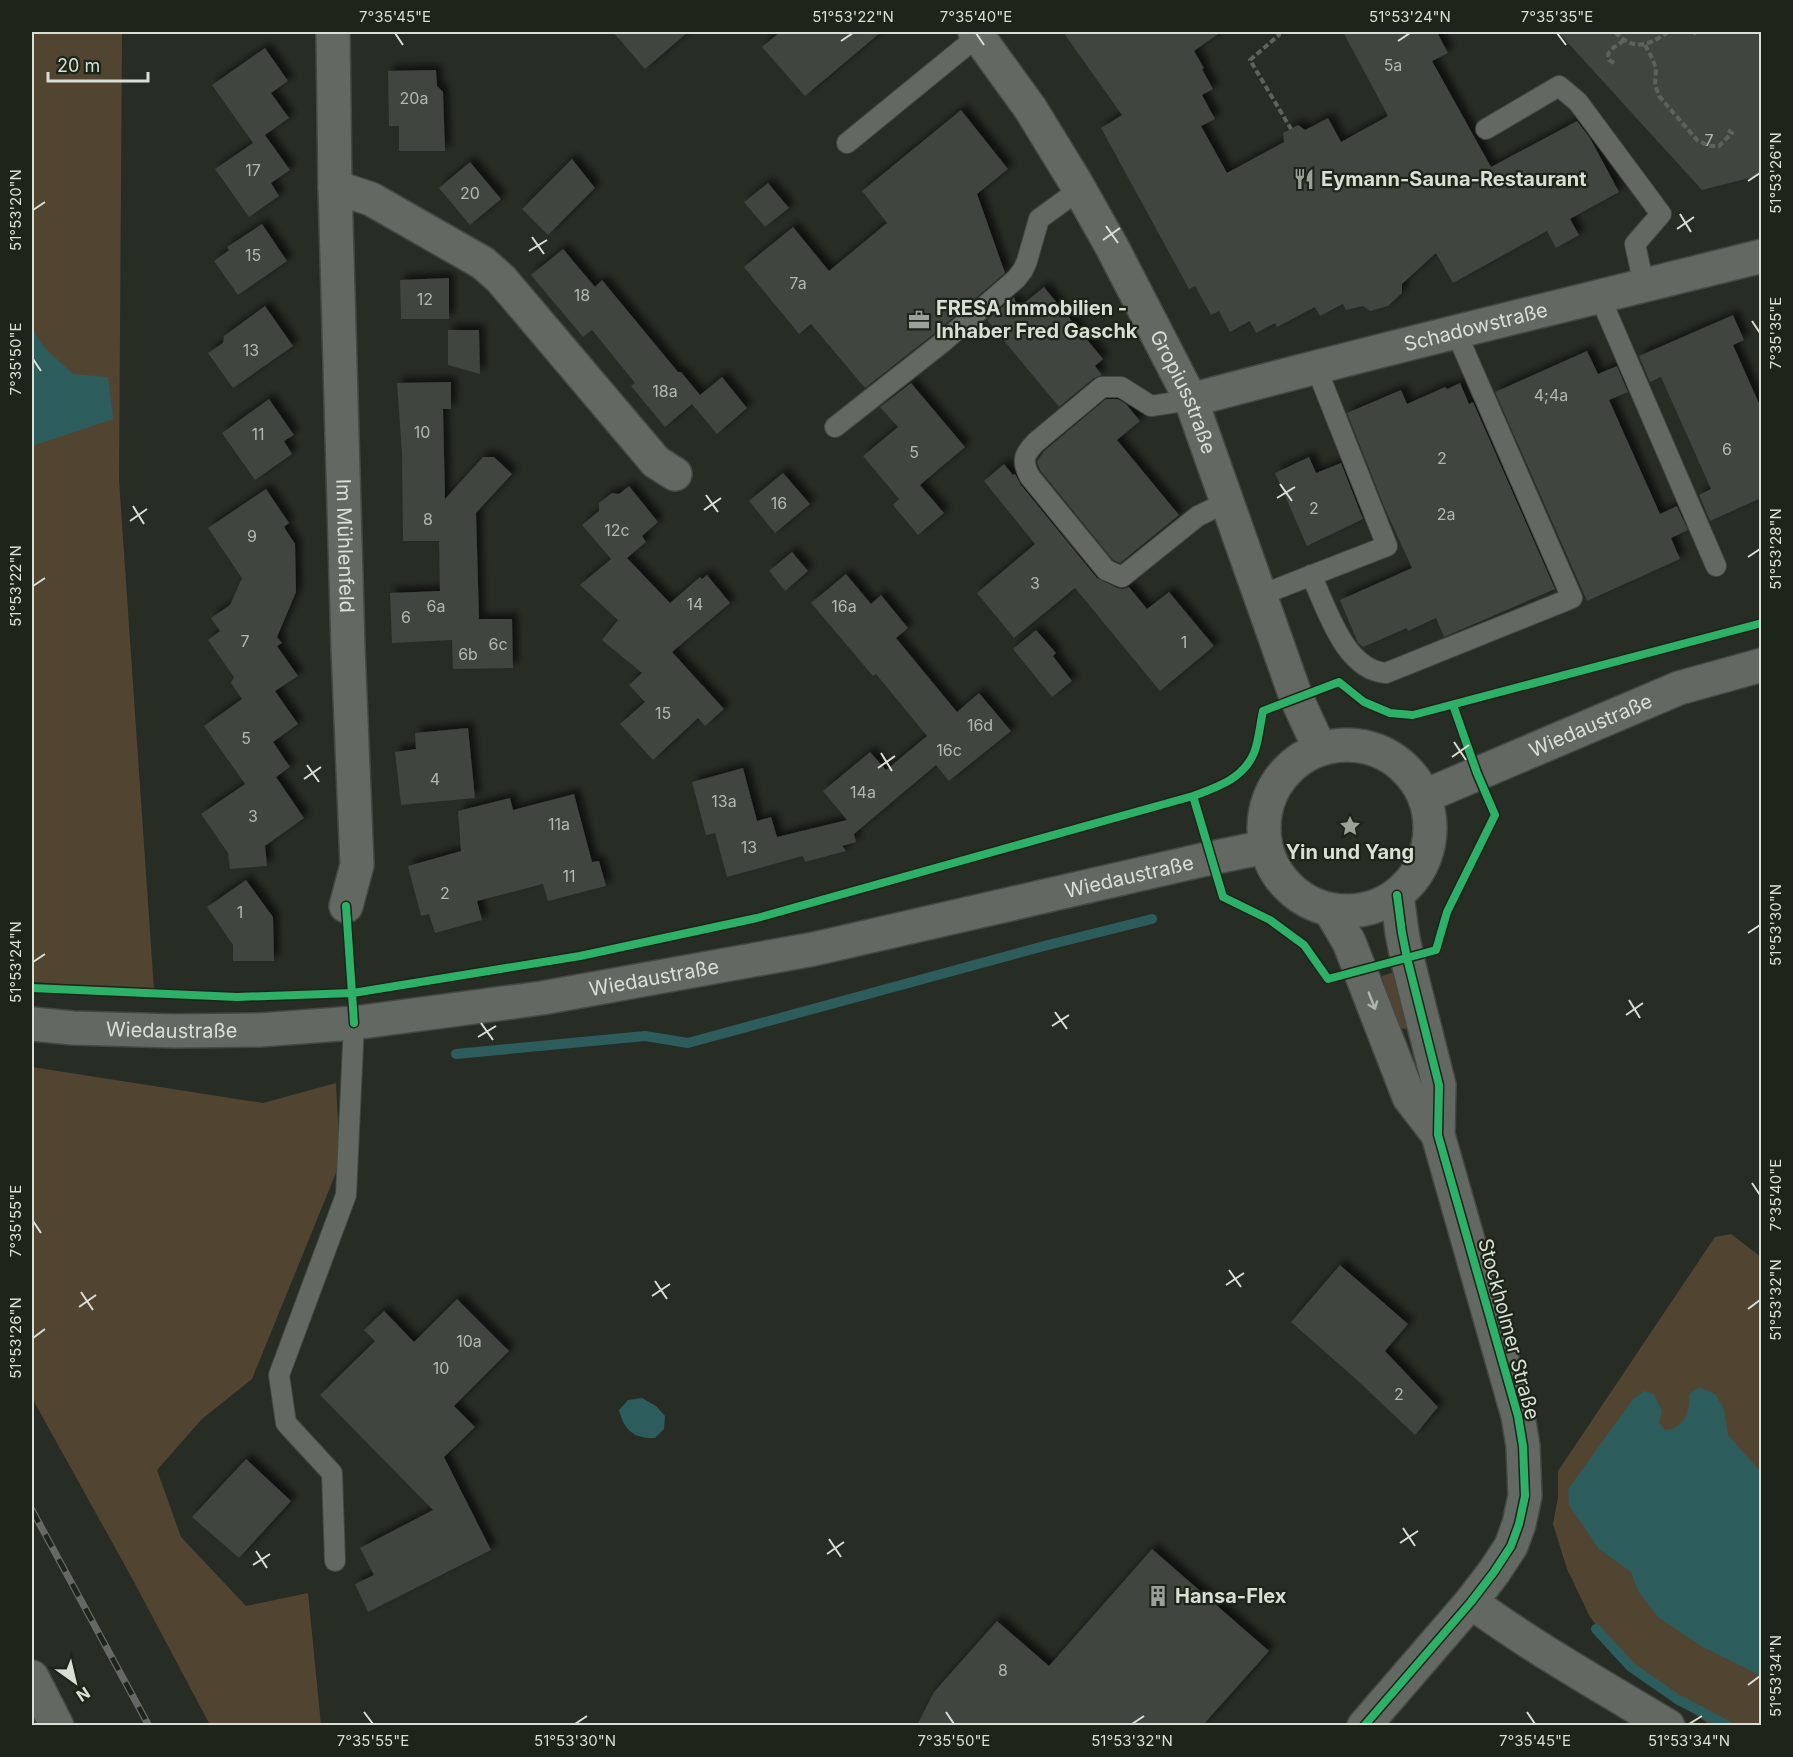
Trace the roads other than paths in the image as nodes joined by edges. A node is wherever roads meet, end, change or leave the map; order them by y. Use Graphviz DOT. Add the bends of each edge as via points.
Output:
graph roads {
  1 [pos="333,32"];
  2 [pos="976,34"];
  3 [pos="1486,129"];
  4 [pos="847,143"];
  5 [pos="335,187"];
  6 [pos="1079,190"];
  7 [pos="1761,256"];
  8 [pos="1644,285"];
  9 [pos="1600,297"];
  10 [pos="1456,332"];
  11 [pos="1316,366"];
  12 [pos="1191,400"];
  13 [pos="836,428"];
  14 [pos="675,474"];
  15 [pos="1227,502"];
  16 [pos="1716,566"];
  17 [pos="1311,575"];
  18 [pos="1261,595"];
  19 [pos="1761,664"];
  20 [pos="1320,749"];
  21 [pos="1425,796"];
  22 [pos="1265,847"];
  23 [pos="1397,895"];
  24 [pos="346,906"];
  25 [pos="1330,910"];
  26 [pos="354,1023"];
  27 [pos="32,1024"];
  28 [pos="1438,1135"];
  29 [pos="334,1561"];
  30 [pos="1471,1602"];
  31 [pos="32,1677"];
  32 [pos="57,1725"];
  33 [pos="1364,1725"];
  34 [pos="1668,1725"];
  1 -- 5 [label="street, Im Mühlenfeld"];
  2 -- 4 [label="lane"];
  2 -- 6 [label="street, Gropiusstraße" via="1030,108"];
  3 -- 8 [label="lane" via="1558,87 1578,102 1661,214 1635,244"];
  5 -- 14 [label="street" via="371,199 483,263 501,279 656,462"];
  5 -- 24 [label="street, Im Mühlenfeld" via="357,866"];
  6 -- 12 [label="street, Gropiusstraße"];
  6 -- 13 [label="lane" via="1039,219 1027,261 1016,279"];
  7 -- 8 [label="street, Schadowstraße"];
  8 -- 9 [label="street, Schadowstraße"];
  9 -- 10 [label="street, Schadowstraße"];
  9 -- 16 [label="lane"];
  10 -- 11 [label="street, Schadowstraße"];
  10 -- 17 [label="lane" via="1572,598 1386,673 1364,666 1348,652"];
  11 -- 12 [label="street, Schadowstraße"];
  11 -- 17 [label="lane" via="1387,546"];
  12 -- 15 [label="street, Gropiusstraße"];
  12 -- 15 [label="lane" via="1150,406 1121,387 1102,387 1036,441 1027,451 1025,467 1106,570 1122,577 1198,516"];
  15 -- 18 [label="street, Gropiusstraße"];
  17 -- 18 [label="lane"];
  18 -- 20 [label="street, Gropiusstraße" via="1296,697"];
  19 -- 21 [label="street, Wiedaustraße" via="1679,688"];
  20 -- 21 [label="street" via="1345,744 1370,747 1393,758 1412,775"];
  20 -- 22 [label="street" via="1298,760 1280,777 1269,799"];
  21 -- 23 [label="street" via="1430,823 1428,851 1416,875"];
  22 -- 25 [label="street" via="1282,881 1312,904"];
  22 -- 26 [label="street, Wiedaustraße" via="814,949 542,998"];
  23 -- 25 [label="street" via="1373,907"];
  23 -- 28 [label="street, Stockholmer Straße" via="1407,958 1439,1085"];
  25 -- 28 [label="street, Stockholmer Straße, one-way" via="1349,942 1409,1096"];
  26 -- 27 [label="street, Wiedaustraße" via="175,1031"];
  26 -- 29 [label="lane" via="346,1195 279,1374 286,1423 332,1473"];
  28 -- 30 [label="street, Stockholmer Straße" via="1518,1416 1525,1471 1525,1496 1510,1546"];
  30 -- 33 [label="street, Stockholmer Straße"];
  30 -- 34 [label="street" via="1537,1647"];
  31 -- 32 [label="street"];
}
